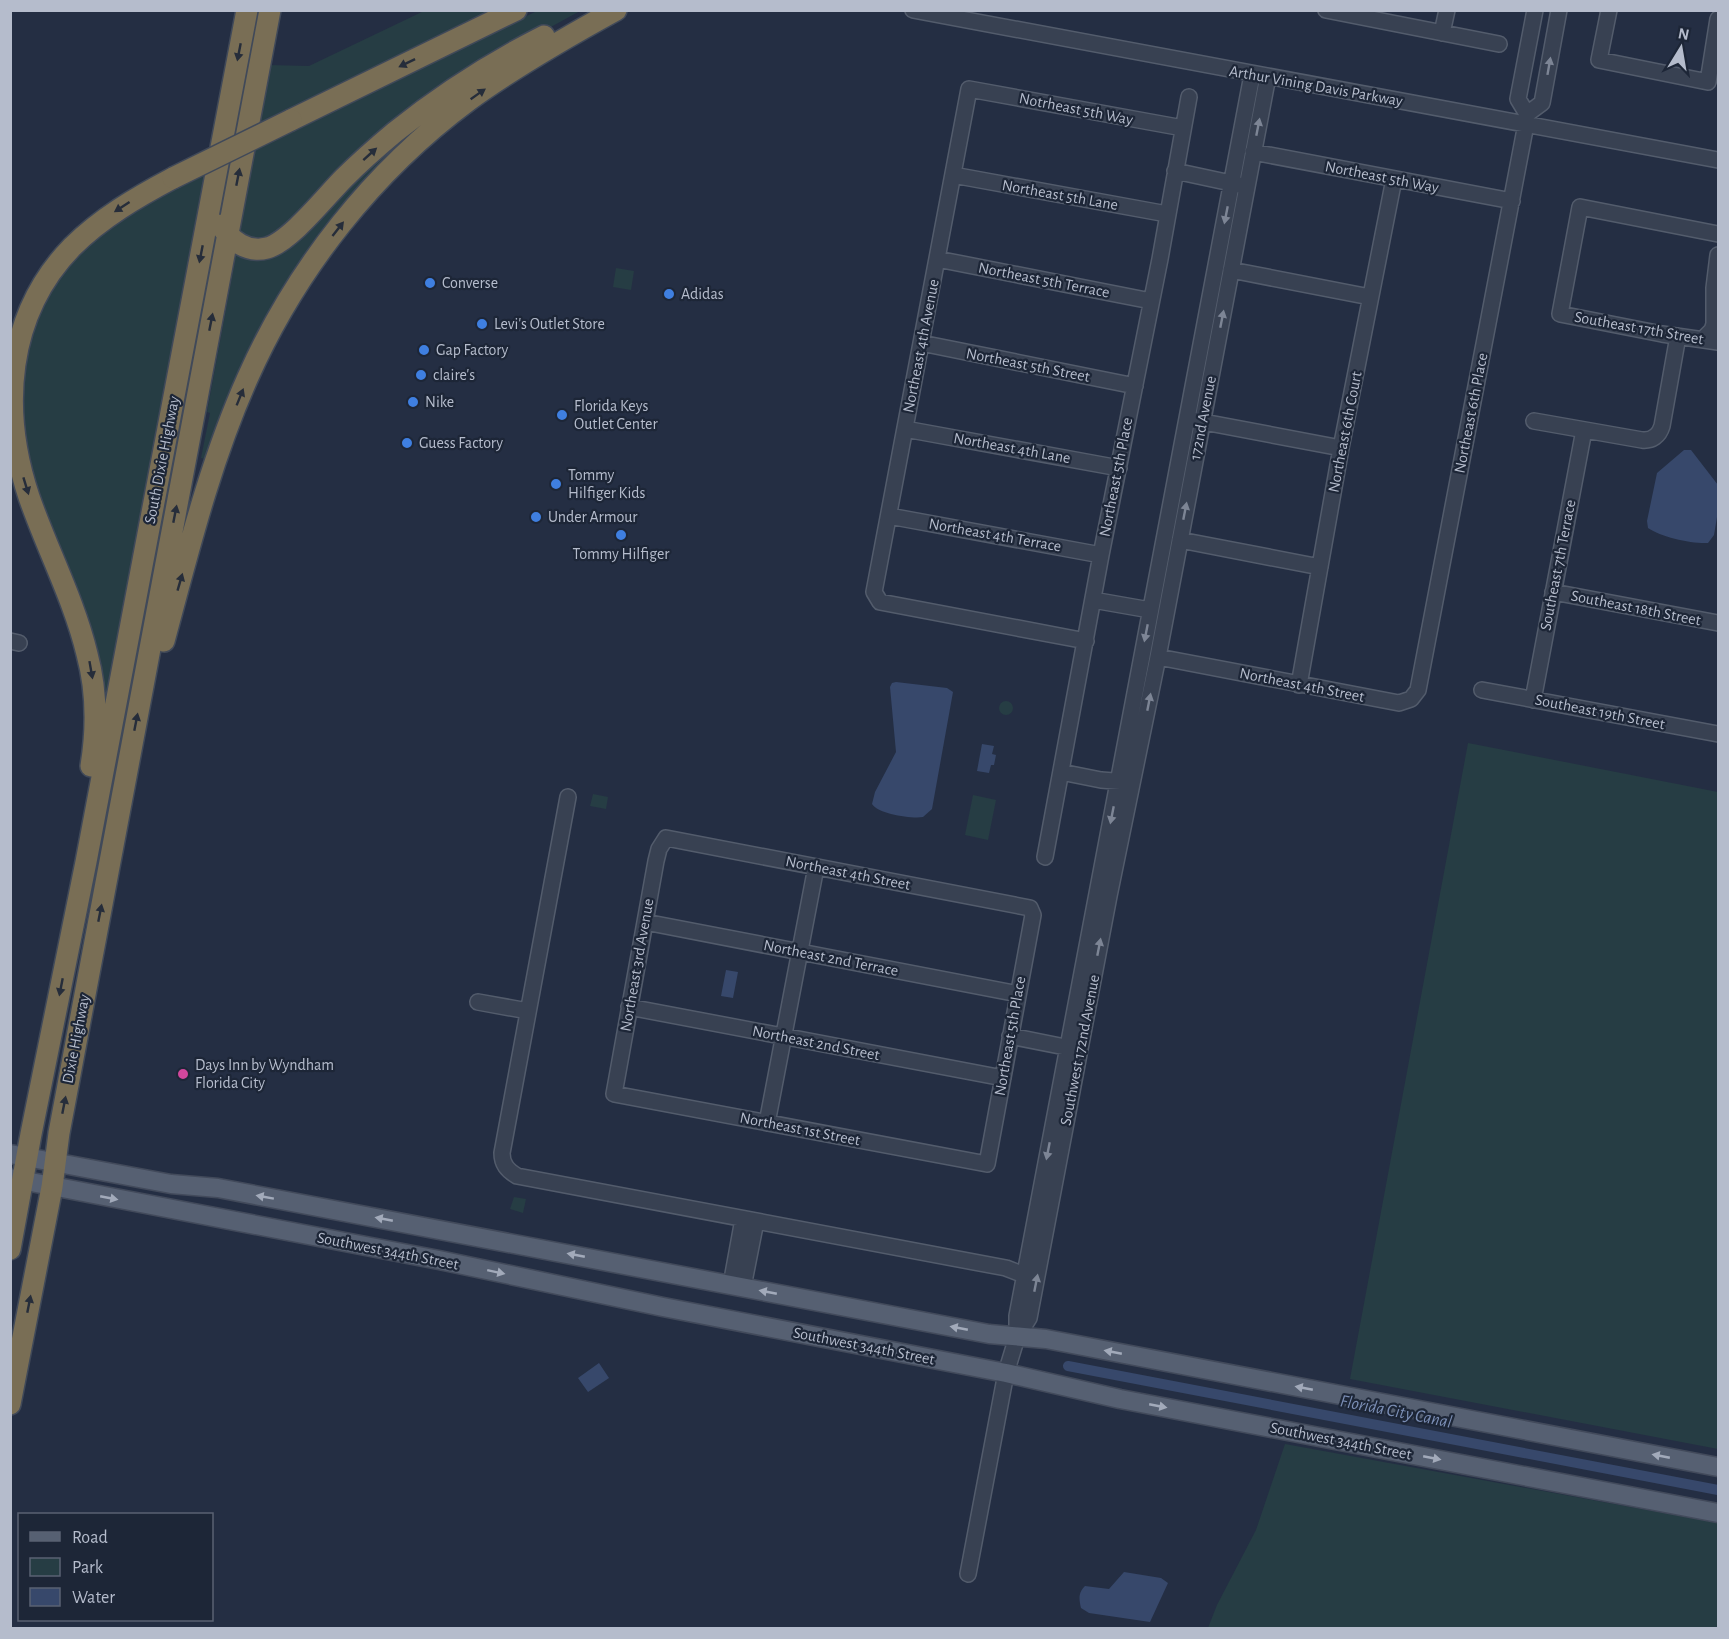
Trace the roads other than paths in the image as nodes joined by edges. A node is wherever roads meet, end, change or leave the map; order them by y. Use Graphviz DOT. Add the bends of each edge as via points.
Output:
graph roads {
  1 [pos="247,10"];
  2 [pos="270,10"];
  3 [pos="516,10"];
  4 [pos="596,10"];
  5 [pos="616,10"];
  6 [pos="913,10"];
  7 [pos="1326,10"];
  8 [pos="1447,10"];
  9 [pos="1535,10"];
  10 [pos="1559,10"];
  11 [pos="1609,10"];
  12 [pos="1719,19"];
  13 [pos="1442,33"];
  14 [pos="1499,44"];
  15 [pos="1260,75"];
  16 [pos="1713,83"];
  17 [pos="969,89"];
  18 [pos="1189,97"];
  19 [pos="1527,119"];
  20 [pos="1183,129"];
  21 [pos="1253,152"];
  22 [pos="1719,160"];
  23 [pos="1175,171"];
  24 [pos="953,175"];
  25 [pos="216,176"];
  26 [pos="1394,179"];
  27 [pos="1239,185"];
  28 [pos="1512,201"];
  29 [pos="1167,214"];
  30 [pos="1719,234"];
  31 [pos="227,235"];
  32 [pos="1719,255"];
  33 [pos="937,260"];
  34 [pos="1231,270"];
  35 [pos="1716,294"];
  36 [pos="1371,297"];
  37 [pos="1151,301"];
  38 [pos="1678,336"];
  39 [pos="1703,339"];
  40 [pos="1719,342"];
  41 [pos="921,343"];
  42 [pos="1135,386"];
  43 [pos="1194,420"];
  44 [pos="1534,421"];
  45 [pos="905,429"];
  46 [pos="1584,430"];
  47 [pos="1341,448"];
  48 [pos="1119,468"];
  49 [pos="889,516"];
  50 [pos="1180,540"];
  51 [pos="1101,555"];
  52 [pos="1320,567"];
  53 [pos="1553,592"];
  54 [pos="1094,600"];
  55 [pos="1150,610"];
  56 [pos="1719,623"];
  57 [pos="1086,641"];
  58 [pos="1158,657"];
  59 [pos="145,675"];
  60 [pos="1299,685"];
  61 [pos="1482,690"];
  62 [pos="1411,699"];
  63 [pos="1533,699"];
  64 [pos="1719,734"];
  65 [pos="1130,759"];
  66 [pos="1061,772"];
  67 [pos="1126,782"];
  68 [pos="568,797"];
  69 [pos="666,838"];
  70 [pos="1045,857"];
  71 [pos="816,867"];
  72 [pos="1030,908"];
  73 [pos="77,909"];
  74 [pos="645,922"];
  75 [pos="800,952"];
  76 [pos="1018,994"];
  77 [pos="478,1002"];
  78 [pos="629,1007"];
  79 [pos="528,1011"];
  80 [pos="1010,1036"];
  81 [pos="783,1037"];
  82 [pos="1074,1049"];
  83 [pos="1002,1078"];
  84 [pos="614,1094"];
  85 [pos="767,1123"];
  86 [pos="19,1156"];
  87 [pos="55,1163"];
  88 [pos="987,1164"];
  89 [pos="17,1180"];
  90 [pos="52,1186"];
  91 [pos="750,1220"];
  92 [pos="443,1230"];
  93 [pos="10,1249"];
  94 [pos="439,1260"];
  95 [pos="1024,1275"];
  96 [pos="737,1286"];
  97 [pos="1017,1337"];
  98 [pos="1006,1373"];
  99 [pos="10,1404"];
  100 [pos="1719,1467"];
  101 [pos="1719,1513"];
  102 [pos="968,1574"];
  1 -- 25 [label="highway, South Dixie Highway, one-way"];
  31 -- 2 [label="highway, South Dixie Highway, one-way"];
  3 -- 73 [label="highway, one-way, bridge" via="139,197 109,216 62,258 27,316 12,374 12,422 19,461 39,524 83,640 94,693 94,747 74,878"];
  31 -- 4 [label="highway, one-way" via="253,249 280,243 346,176 417,114 490,65"];
  59 -- 5 [label="highway, one-way" via="160,655 207,487 241,394 275,323 317,257 379,180 437,126 500,78"];
  6 -- 15 [label="street, Arthur Vining Davis Parkway"];
  7 -- 13 [label="street"];
  8 -- 13 [label="street"];
  9 -- 19 [label="street" via="1518,99"];
  19 -- 10 [label="street, one-way" via="1542,103"];
  11 -- 16 [label="street" via="1599,60"];
  12 -- 16 [label="street"];
  13 -- 14 [label="street"];
  15 -- 19 [label="street, Arthur Vining Davis Parkway"];
  21 -- 15 [label="street, 172nd Avenue, one-way"];
  15 -- 27 [label="street, 172nd Avenue"];
  17 -- 20 [label="street, Notrheast 5th Way"];
  17 -- 24 [label="street, Northeast 4th Avenue"];
  18 -- 20 [label="street, Northeast 5th Place"];
  19 -- 22 [label="street, Arthur Vining Davis Parkway"];
  19 -- 28 [label="street, Northeast 6th Place"];
  20 -- 23 [label="street, Northeast 5th Place"];
  21 -- 26 [label="street, Northeast 5th Way"];
  21 -- 27 [label="street, 172nd Avenue"];
  23 -- 27 [label="street"];
  23 -- 29 [label="street, Northeast 5th Place"];
  24 -- 29 [label="street, Northeast 5th Lane"];
  24 -- 33 [label="street, Northeast 4th Avenue"];
  25 -- 31 [label="highway" via="219,221"];
  25 -- 73 [label="highway, South Dixie Highway, one-way"];
  26 -- 28 [label="street, Northeast 5th Way"];
  26 -- 36 [label="street, Northeast 6th Court"];
  27 -- 34 [label="street, 172nd Avenue"];
  27 -- 43 [label="street, 172nd Avenue, one-way"];
  28 -- 62 [label="street, Northeast 6th Place" via="1418,690"];
  29 -- 37 [label="street, Northeast 5th Place"];
  30 -- 38 [label="street, Southeast 17th Street" via="1580,207 1560,314"];
  59 -- 31 [label="highway, South Dixie Highway, one-way"];
  32 -- 35 [label="street"];
  33 -- 37 [label="street, Northeast 5th Terrace"];
  33 -- 41 [label="street, Northeast 4th Avenue"];
  34 -- 36 [label="street"];
  43 -- 34 [label="street, 172nd Avenue, one-way"];
  35 -- 39 [label="street" via="1713,327"];
  36 -- 47 [label="street, Northeast 6th Court"];
  37 -- 42 [label="street, Northeast 5th Place"];
  38 -- 39 [label="street, Southeast 17th Street"];
  38 -- 46 [label="street" via="1659,434 1642,441"];
  39 -- 40 [label="street, Southeast 17th Street"];
  41 -- 42 [label="street, Northeast 5th Street"];
  41 -- 45 [label="street, Northeast 4th Avenue"];
  42 -- 48 [label="street, Northeast 5th Place"];
  43 -- 47 [label="street"];
  50 -- 43 [label="street, 172nd Avenue, one-way"];
  43 -- 55 [label="street, 172nd Avenue"];
  44 -- 46 [label="street"];
  45 -- 48 [label="street, Northeast 4th Lane"];
  45 -- 49 [label="street, Northeast 4th Avenue"];
  46 -- 53 [label="street, Southeast 7th Terrace"];
  47 -- 52 [label="street, Northeast 6th Court"];
  48 -- 51 [label="street, Northeast 5th Place"];
  49 -- 51 [label="street, Northeast 4th Terrace"];
  49 -- 57 [label="street, Northeast 4th Avenue" via="874,592 880,602"];
  50 -- 52 [label="street"];
  50 -- 58 [label="street, 172nd Avenue"];
  51 -- 54 [label="street, Northeast 5th Place"];
  52 -- 60 [label="street, Northeast 6th Court"];
  53 -- 56 [label="street, Southeast 18th Street"];
  53 -- 63 [label="street, Southeast 7th Terrace"];
  54 -- 55 [label="street"];
  54 -- 57 [label="street, Northeast 5th Place"];
  55 -- 65 [label="street, 172nd Avenue, one-way"];
  57 -- 66 [label="street, Northeast 5th Place"];
  58 -- 60 [label="street, Northeast 4th Street"];
  65 -- 58 [label="street, 172nd Avenue, one-way"];
  87 -- 59 [label="highway, Dixie Highway, one-way"];
  60 -- 62 [label="street, Northeast 4th Street" via="1399,703"];
  61 -- 63 [label="street, Southeast 19th Street"];
  63 -- 64 [label="street, Southeast 19th Street"];
  65 -- 67 [label="street, Southwest 172nd Avenue"];
  66 -- 67 [label="street"];
  66 -- 70 [label="street, Northeast 5th Place"];
  67 -- 82 [label="street, Southwest 172nd Avenue"];
  68 -- 79 [label="street"];
  69 -- 71 [label="street, Northeast 4th Street"];
  69 -- 74 [label="street, Northeast 3rd Avenue" via="659,849"];
  71 -- 72 [label="street, Northeast 4th Street"];
  71 -- 75 [label="street"];
  72 -- 76 [label="street, Northeast 5th Place" via="1033,915"];
  73 -- 86 [label="highway, Dixie Highway, one-way"];
  74 -- 75 [label="street, Northeast 2nd Terrace"];
  74 -- 78 [label="street, Northeast 3rd Avenue"];
  75 -- 76 [label="street, Northeast 2nd Terrace"];
  75 -- 81 [label="street"];
  76 -- 80 [label="street, Northeast 5th Place"];
  77 -- 79 [label="street"];
  78 -- 81 [label="street, Northeast 2nd Street"];
  78 -- 84 [label="street, Northeast 3rd Avenue"];
  79 -- 91 [label="street" via="502,1153 510,1172"];
  80 -- 82 [label="street"];
  80 -- 83 [label="street, Northeast 5th Place"];
  81 -- 83 [label="street, Northeast 2nd Street"];
  81 -- 85 [label="street"];
  82 -- 95 [label="street, Southwest 172nd Avenue, one-way"];
  97 -- 82 [label="street, Southwest 172nd Avenue, one-way" via="1029,1318"];
  83 -- 88 [label="street, Northeast 5th Place"];
  84 -- 85 [label="street, Northeast 1st Street"];
  85 -- 88 [label="street, Northeast 1st Street"];
  86 -- 87 [label="main road, Southwest 344th Street"];
  86 -- 89 [label="highway, Dixie Highway"];
  87 -- 90 [label="highway, Dixie Highway"];
  92 -- 87 [label="main road, Southwest 344th Street, one-way" via="218,1188 171,1184"];
  89 -- 90 [label="main road, Southwest 344th Street"];
  89 -- 93 [label="highway, Dixie Highway"];
  90 -- 94 [label="main road, Southwest 344th Street, one-way"];
  99 -- 90 [label="highway, Dixie Highway, one-way"];
  91 -- 95 [label="street" via="1005,1268"];
  91 -- 96 [label="street"];
  92 -- 94 [label="main road"];
  96 -- 92 [label="main road, Southwest 344th Street, one-way"];
  94 -- 98 [label="main road, Southwest 344th Street, one-way"];
  95 -- 97 [label="street, Southwest 172nd Avenue"];
  97 -- 96 [label="main road, Southwest 344th Street, one-way"];
  97 -- 98 [label="street, Southwest 172nd Avenue"];
  100 -- 97 [label="main road, Southwest 344th Street, one-way" via="1046,1339"];
  98 -- 101 [label="main road, Southwest 344th Street, one-way" via="1120,1399"];
  98 -- 102 [label="street, Southwest 172nd Avenue"];
}
